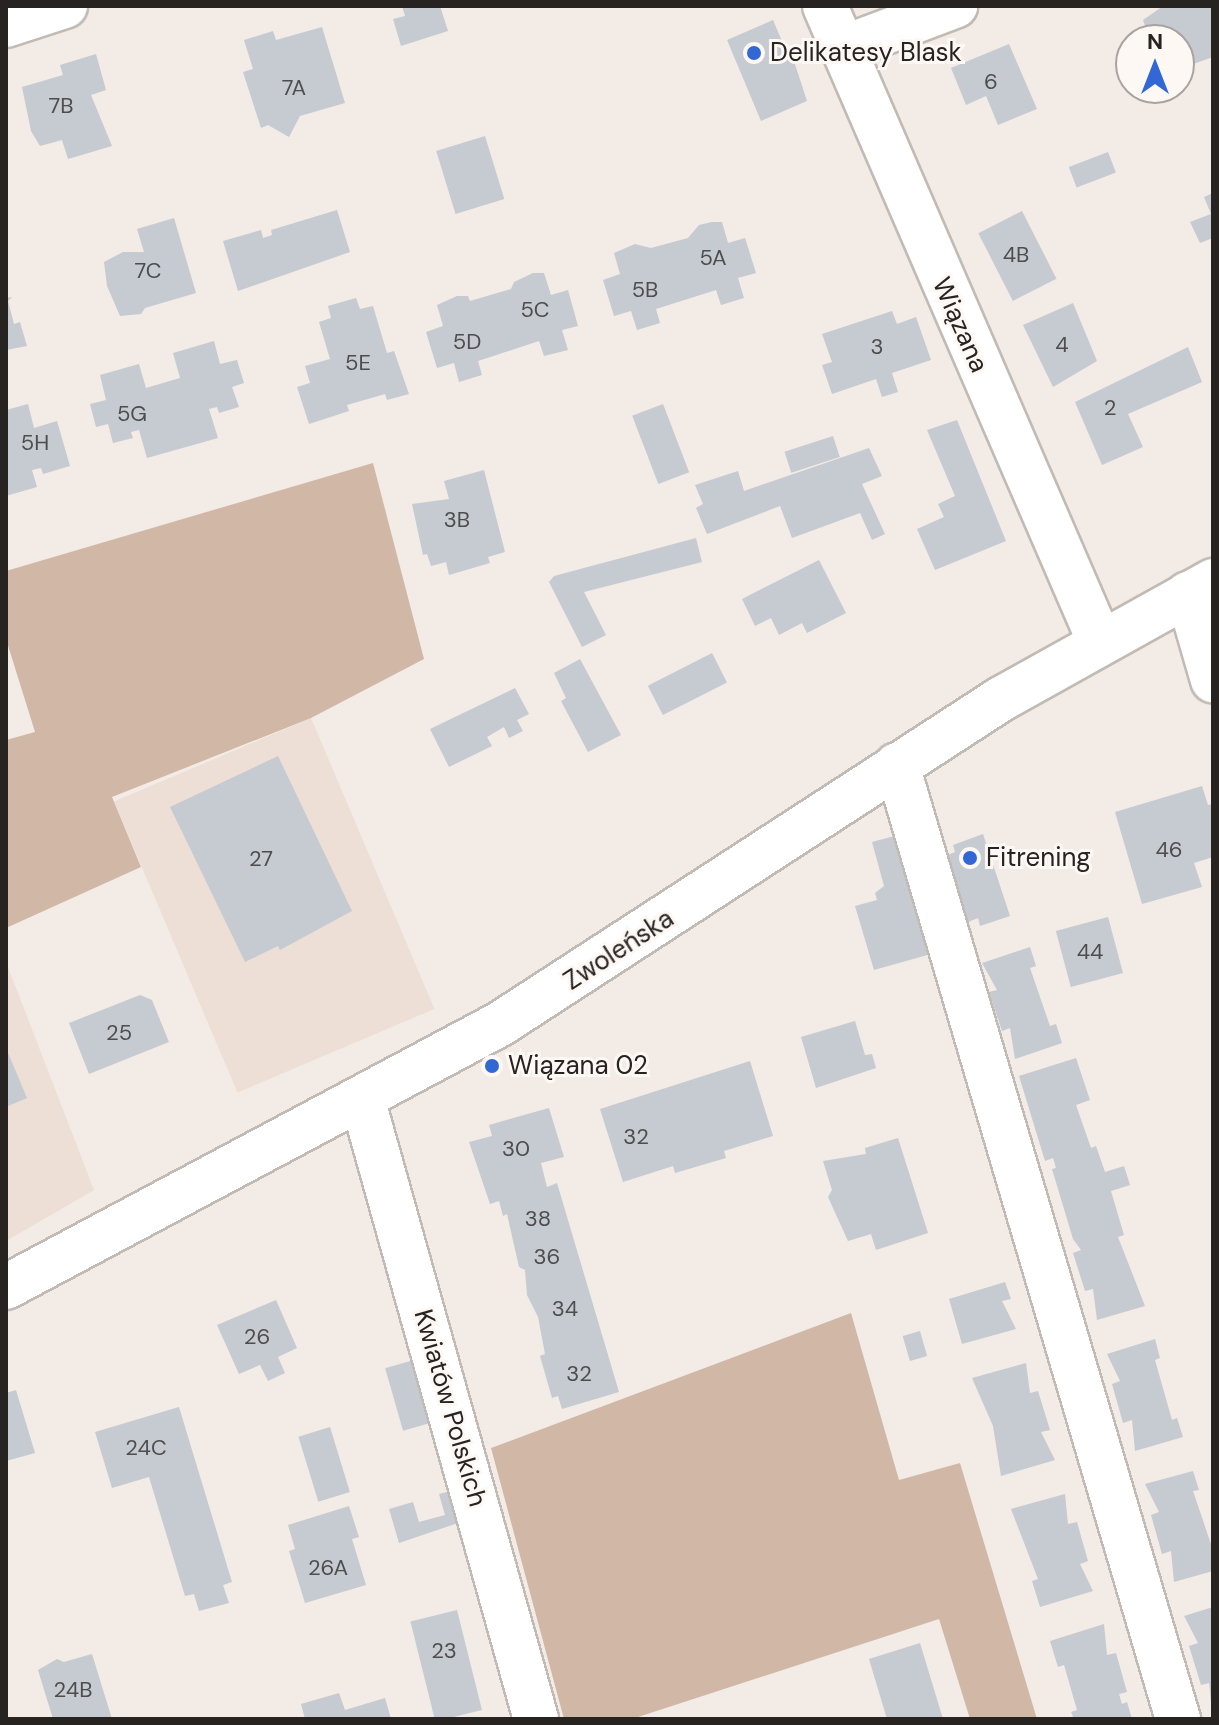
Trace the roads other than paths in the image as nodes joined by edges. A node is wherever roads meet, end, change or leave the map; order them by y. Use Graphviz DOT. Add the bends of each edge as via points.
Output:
graph roads {
  1 [pos="65,6"];
  2 [pos="825,6"];
  3 [pos="955,6"];
  4 [pos="6,25"];
  5 [pos="843,48"];
  6 [pos="1200,588"];
  7 [pos="1100,642"];
  8 [pos="1213,680"];
  9 [pos="897,765"];
  10 [pos="362,1098"];
  11 [pos="6,1287"];
  12 [pos="536,1719"];
  13 [pos="1178,1719"];
  1 -- 4 [label="street"];
  2 -- 5 [label="street, Wiązana"];
  3 -- 5 [label="street"];
  5 -- 7 [label="street, Wiązana"];
  6 -- 7 [label="street, Zwoleńska"];
  6 -- 8 [label="street"];
  7 -- 9 [label="street, Zwoleńska"];
  9 -- 10 [label="street, Zwoleńska" via="598,965"];
  9 -- 13 [label="street"];
  10 -- 11 [label="street, Zwoleńska"];
  10 -- 12 [label="street, Kwiatów Polskich"];
}
